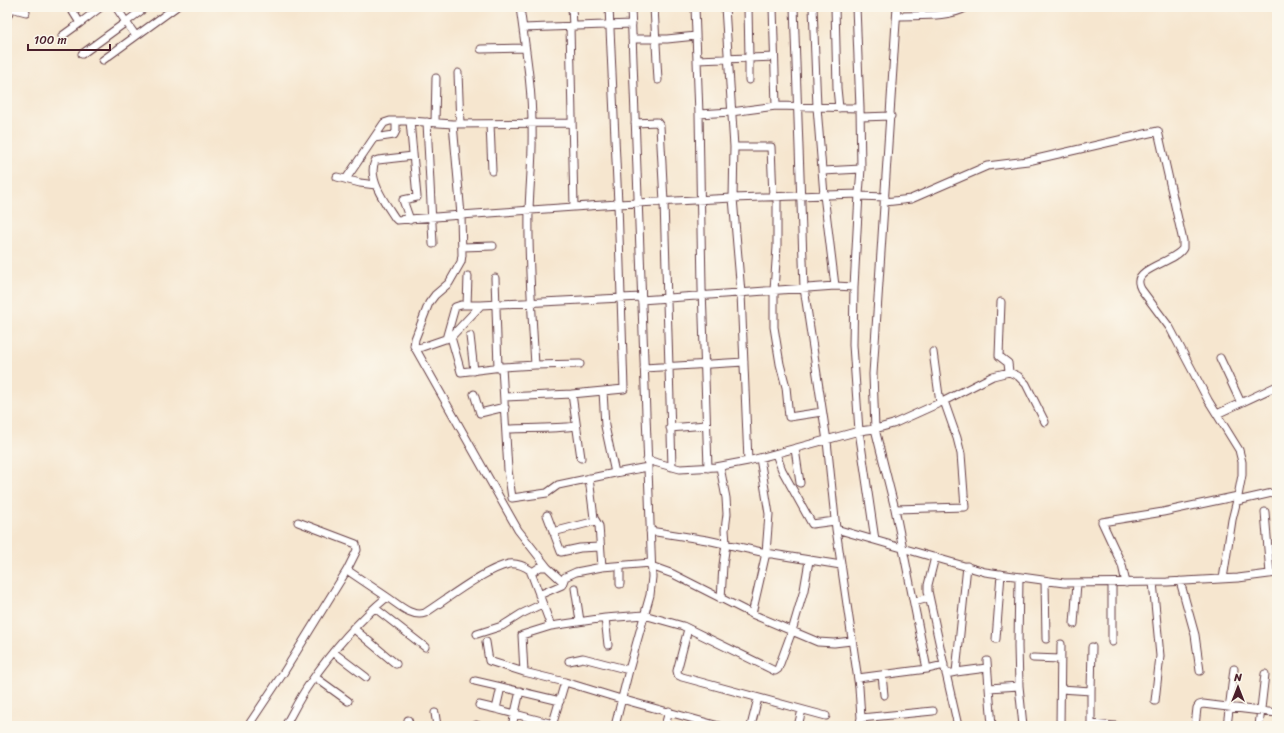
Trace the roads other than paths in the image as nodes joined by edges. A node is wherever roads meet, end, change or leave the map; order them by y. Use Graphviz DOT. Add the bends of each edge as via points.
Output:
graph roads {
  1 [pos="70,7"];
  2 [pos="101,7"];
  3 [pos="116,7"];
  4 [pos="146,7"];
  5 [pos="176,7"];
  6 [pos="520,7"];
  7 [pos="572,7"];
  8 [pos="609,7"];
  9 [pos="631,7"];
  10 [pos="654,7"];
  11 [pos="695,7"];
  12 [pos="725,7"];
  13 [pos="748,7"];
  14 [pos="773,7"];
  15 [pos="794,7"];
  16 [pos="813,7"];
  17 [pos="835,7"];
  18 [pos="856,7"];
  19 [pos="897,7"];
  20 [pos="967,7"];
  21 [pos="9,8"];
  22 [pos="26,12"];
  23 [pos="897,16"];
  24 [pos="7,17"];
  25 [pos="80,22"];
  26 [pos="126,22"];
  27 [pos="610,24"];
  28 [pos="632,24"];
  29 [pos="572,26"];
  30 [pos="523,28"];
  31 [pos="62,36"];
  32 [pos="136,36"];
  33 [pos="696,36"];
  34 [pos="632,39"];
  35 [pos="656,39"];
  36 [pos="525,48"];
  37 [pos="481,49"];
  38 [pos="82,54"];
  39 [pos="774,57"];
  40 [pos="749,58"];
  41 [pos="728,59"];
  42 [pos="103,60"];
  43 [pos="697,60"];
  44 [pos="458,73"];
  45 [pos="436,78"];
  46 [pos="658,80"];
  47 [pos="749,80"];
  48 [pos="776,106"];
  49 [pos="817,107"];
  50 [pos="797,108"];
  51 [pos="839,108"];
  52 [pos="860,108"];
  53 [pos="731,112"];
  54 [pos="699,114"];
  55 [pos="891,116"];
  56 [pos="861,117"];
  57 [pos="396,121"];
  58 [pos="410,121"];
  59 [pos="427,122"];
  60 [pos="435,122"];
  61 [pos="572,123"];
  62 [pos="635,123"];
  63 [pos="457,124"];
  64 [pos="490,124"];
  65 [pos="532,124"];
  66 [pos="374,138"];
  67 [pos="734,146"];
  68 [pos="413,156"];
  69 [pos="862,169"];
  70 [pos="492,171"];
  71 [pos="823,171"];
  72 [pos="337,177"];
  73 [pos="346,179"];
  74 [pos="376,185"];
  75 [pos="824,195"];
  76 [pos="859,195"];
  77 [pos="801,196"];
  78 [pos="775,197"];
  79 [pos="733,198"];
  80 [pos="885,199"];
  81 [pos="701,201"];
  82 [pos="664,202"];
  83 [pos="637,203"];
  84 [pos="618,204"];
  85 [pos="574,207"];
  86 [pos="529,210"];
  87 [pos="461,214"];
  88 [pos="432,218"];
  89 [pos="410,220"];
  90 [pos="433,244"];
  91 [pos="493,246"];
  92 [pos="462,248"];
  93 [pos="468,276"];
  94 [pos="495,278"];
  95 [pos="835,286"];
  96 [pos="854,287"];
  97 [pos="804,288"];
  98 [pos="774,290"];
  99 [pos="741,293"];
  100 [pos="702,296"];
  101 [pos="621,297"];
  102 [pos="641,298"];
  103 [pos="666,298"];
  104 [pos="532,302"];
  105 [pos="1001,302"];
  106 [pos="495,304"];
  107 [pos="467,305"];
  108 [pos="481,305"];
  109 [pos="470,336"];
  110 [pos="448,338"];
  111 [pos="414,346"];
  112 [pos="934,352"];
  113 [pos="1220,358"];
  114 [pos="744,362"];
  115 [pos="580,364"];
  116 [pos="535,365"];
  117 [pos="704,365"];
  118 [pos="668,367"];
  119 [pos="500,368"];
  120 [pos="644,368"];
  121 [pos="474,371"];
  122 [pos="1009,372"];
  123 [pos="1277,386"];
  124 [pos="603,391"];
  125 [pos="474,394"];
  126 [pos="572,394"];
  127 [pos="505,397"];
  128 [pos="942,402"];
  129 [pos="1241,403"];
  130 [pos="506,407"];
  131 [pos="822,412"];
  132 [pos="1217,414"];
  133 [pos="1045,422"];
  134 [pos="706,425"];
  135 [pos="576,426"];
  136 [pos="670,428"];
  137 [pos="507,429"];
  138 [pos="875,429"];
  139 [pos="859,431"];
  140 [pos="827,441"];
  141 [pos="795,449"];
  142 [pos="776,454"];
  143 [pos="581,458"];
  144 [pos="760,458"];
  145 [pos="748,461"];
  146 [pos="647,464"];
  147 [pos="672,467"];
  148 [pos="720,467"];
  149 [pos="708,468"];
  150 [pos="615,473"];
  151 [pos="588,478"];
  152 [pos="800,483"];
  153 [pos="1277,492"];
  154 [pos="1238,499"];
  155 [pos="895,509"];
  156 [pos="1265,512"];
  157 [pos="547,515"];
  158 [pos="596,521"];
  159 [pos="835,521"];
  160 [pos="298,522"];
  161 [pos="836,529"];
  162 [pos="650,531"];
  163 [pos="553,532"];
  164 [pos="874,540"];
  165 [pos="726,544"];
  166 [pos="600,547"];
  167 [pos="904,548"];
  168 [pos="766,553"];
  169 [pos="935,557"];
  170 [pos="809,561"];
  171 [pos="651,565"];
  172 [pos="620,566"];
  173 [pos="841,566"];
  174 [pos="967,566"];
  175 [pos="546,567"];
  176 [pos="602,567"];
  177 [pos="347,570"];
  178 [pos="531,573"];
  179 [pos="1001,574"];
  180 [pos="1274,574"];
  181 [pos="1020,577"];
  182 [pos="1223,579"];
  183 [pos="1045,580"];
  184 [pos="1180,581"];
  185 [pos="563,582"];
  186 [pos="1153,582"];
  187 [pos="1112,583"];
  188 [pos="1126,583"];
  189 [pos="620,584"];
  190 [pos="1077,584"];
  191 [pos="575,588"];
  192 [pos="539,595"];
  193 [pos="387,597"];
  194 [pos="928,598"];
  195 [pos="721,599"];
  196 [pos="914,602"];
  197 [pos="542,604"];
  198 [pos="375,608"];
  199 [pos="752,614"];
  200 [pos="644,615"];
  201 [pos="605,618"];
  202 [pos="580,621"];
  203 [pos="1074,624"];
  204 [pos="551,626"];
  205 [pos="353,628"];
  206 [pos="688,629"];
  207 [pos="792,631"];
  208 [pos="477,634"];
  209 [pos="996,639"];
  210 [pos="1046,639"];
  211 [pos="851,641"];
  212 [pos="486,642"];
  213 [pos="1112,642"];
  214 [pos="608,644"];
  215 [pos="1061,644"];
  216 [pos="425,647"];
  217 [pos="1092,647"];
  218 [pos="333,652"];
  219 [pos="1033,658"];
  220 [pos="1061,658"];
  221 [pos="569,661"];
  222 [pos="396,664"];
  223 [pos="944,665"];
  224 [pos="927,669"];
  225 [pos="1234,669"];
  226 [pos="629,670"];
  227 [pos="524,672"];
  228 [pos="956,672"];
  229 [pos="1200,672"];
  230 [pos="946,674"];
  231 [pos="1265,674"];
  232 [pos="882,675"];
  233 [pos="315,677"];
  234 [pos="366,677"];
  235 [pos="858,678"];
  236 [pos="475,681"];
  237 [pos="565,682"];
  238 [pos="1019,686"];
  239 [pos="501,687"];
  240 [pos="989,688"];
  241 [pos="1061,689"];
  242 [pos="1091,691"];
  243 [pos="520,692"];
  244 [pos="884,695"];
  245 [pos="758,698"];
  246 [pos="621,699"];
  247 [pos="348,701"];
  248 [pos="560,701"];
  249 [pos="1155,701"];
  250 [pos="479,705"];
  251 [pos="1229,707"];
  252 [pos="619,708"];
  253 [pos="496,709"];
  254 [pos="802,710"];
  255 [pos="669,711"];
  256 [pos="933,711"];
  257 [pos="1261,711"];
  258 [pos="1277,713"];
  259 [pos="435,714"];
  260 [pos="515,714"];
  261 [pos="826,716"];
  262 [pos="861,718"];
  263 [pos="705,724"];
  264 [pos="553,725"];
  265 [pos="1091,725"];
  266 [pos="248,726"];
  267 [pos="285,726"];
  268 [pos="437,726"];
  269 [pos="512,726"];
  270 [pos="610,726"];
  271 [pos="615,726"];
  272 [pos="665,726"];
  273 [pos="720,726"];
  274 [pos="751,726"];
  275 [pos="798,726"];
  276 [pos="859,726"];
  277 [pos="958,726"];
  278 [pos="992,726"];
  279 [pos="1023,726"];
  280 [pos="1060,726"];
  281 [pos="1116,726"];
  282 [pos="1195,726"];
  283 [pos="1227,726"];
  284 [pos="1259,726"];
  1 -- 25 [label="street"];
  2 -- 25 [label="street"];
  3 -- 26 [label="street"];
  4 -- 26 [label="street"];
  5 -- 32 [label="street"];
  6 -- 30 [label="street"];
  7 -- 29 [label="street"];
  8 -- 27 [label="street"];
  9 -- 28 [label="street"];
  10 -- 35 [label="street"];
  11 -- 33 [label="street"];
  12 -- 41 [label="street"];
  13 -- 40 [label="street"];
  14 -- 39 [label="street"];
  15 -- 50 [label="street"];
  16 -- 49 [label="street"];
  17 -- 51 [label="street" via="836,88"];
  18 -- 52 [label="street"];
  19 -- 23 [label="street"];
  20 -- 23 [label="street" via="948,14"];
  21 -- 22 [label="street"];
  21 -- 24 [label="street"];
  23 -- 55 [label="street"];
  25 -- 31 [label="street"];
  26 -- 32 [label="street"];
  26 -- 38 [label="street"];
  27 -- 28 [label="street"];
  27 -- 29 [label="street"];
  27 -- 84 [label="street"];
  28 -- 34 [label="street"];
  29 -- 30 [label="street"];
  29 -- 61 [label="street"];
  30 -- 36 [label="street"];
  32 -- 42 [label="street"];
  33 -- 35 [label="street"];
  33 -- 43 [label="street"];
  34 -- 35 [label="street"];
  34 -- 62 [label="street"];
  35 -- 46 [label="street"];
  36 -- 37 [label="street"];
  36 -- 65 [label="street"];
  39 -- 40 [label="street"];
  39 -- 48 [label="street"];
  40 -- 41 [label="street"];
  40 -- 47 [label="street"];
  41 -- 43 [label="street"];
  41 -- 53 [label="street"];
  43 -- 54 [label="street"];
  44 -- 63 [label="street"];
  45 -- 60 [label="street"];
  48 -- 50 [label="street"];
  48 -- 53 [label="street"];
  49 -- 50 [label="street"];
  49 -- 51 [label="street"];
  49 -- 71 [label="street"];
  50 -- 77 [label="street"];
  51 -- 52 [label="street"];
  52 -- 56 [label="street"];
  53 -- 54 [label="street"];
  53 -- 67 [label="street"];
  54 -- 81 [label="street"];
  55 -- 56 [label="street"];
  55 -- 80 [label="street"];
  56 -- 69 [label="street"];
  57 -- 58 [label="street"];
  57 -- 66 [label="street" via="384,123"];
  57 -- 66 [label="street" via="394,135"];
  58 -- 59 [label="street"];
  58 -- 68 [label="street"];
  59 -- 60 [label="street"];
  59 -- 88 [label="street"];
  60 -- 63 [label="street"];
  61 -- 65 [label="street"];
  61 -- 85 [label="street"];
  62 -- 82 [label="street" via="659,124"];
  62 -- 83 [label="street"];
  63 -- 64 [label="street"];
  63 -- 87 [label="street"];
  64 -- 65 [label="street"];
  64 -- 70 [label="street"];
  65 -- 86 [label="street"];
  66 -- 73 [label="street"];
  67 -- 78 [label="street" via="771,147"];
  67 -- 79 [label="street"];
  68 -- 74 [label="street" via="375,161"];
  68 -- 89 [label="street" via="417,197 403,200"];
  69 -- 71 [label="street"];
  69 -- 76 [label="street"];
  71 -- 75 [label="street"];
  72 -- 73 [label="street"];
  73 -- 74 [label="street"];
  74 -- 89 [label="street" via="395,218 401,221"];
  75 -- 76 [label="street"];
  75 -- 77 [label="street"];
  75 -- 95 [label="street"];
  76 -- 80 [label="street"];
  76 -- 96 [label="street"];
  77 -- 78 [label="street"];
  77 -- 97 [label="street"];
  78 -- 79 [label="street"];
  78 -- 98 [label="street" via="777,247"];
  79 -- 81 [label="street"];
  79 -- 99 [label="street"];
  80 -- 132 [label="street" via="911,199 987,166 1028,161 1158,131 1183,248 1146,272 1138,282 1170,328"];
  80 -- 138 [label="street" via="873,374"];
  81 -- 82 [label="street"];
  81 -- 100 [label="street"];
  82 -- 83 [label="street"];
  82 -- 103 [label="street"];
  83 -- 84 [label="street"];
  83 -- 102 [label="street"];
  84 -- 85 [label="street"];
  84 -- 101 [label="street"];
  85 -- 86 [label="street"];
  86 -- 87 [label="street"];
  86 -- 104 [label="street"];
  87 -- 88 [label="street"];
  87 -- 92 [label="street"];
  88 -- 89 [label="street"];
  88 -- 90 [label="street"];
  91 -- 92 [label="street"];
  92 -- 111 [label="street" via="458,268 449,283 429,304"];
  93 -- 107 [label="street"];
  94 -- 106 [label="street"];
  95 -- 96 [label="street"];
  95 -- 97 [label="street"];
  96 -- 139 [label="street" via="853,345"];
  97 -- 98 [label="street"];
  97 -- 131 [label="street"];
  98 -- 99 [label="street"];
  98 -- 131 [label="street" via="774,327 789,417"];
  99 -- 100 [label="street"];
  99 -- 114 [label="street"];
  100 -- 103 [label="street"];
  100 -- 117 [label="street"];
  101 -- 102 [label="street"];
  101 -- 104 [label="street"];
  101 -- 124 [label="street" via="624,389"];
  102 -- 103 [label="street"];
  102 -- 120 [label="street"];
  103 -- 118 [label="street"];
  104 -- 106 [label="street"];
  104 -- 116 [label="street"];
  105 -- 122 [label="street" via="999,356 1008,363"];
  106 -- 108 [label="street"];
  106 -- 119 [label="street"];
  107 -- 108 [label="street"];
  107 -- 110 [label="street" via="455,307"];
  108 -- 110 [label="street" via="461,328"];
  109 -- 121 [label="street"];
  110 -- 111 [label="street" via="418,348"];
  110 -- 121 [label="street" via="461,372"];
  111 -- 175 [label="street" via="518,530"];
  112 -- 128 [label="street"];
  113 -- 129 [label="street"];
  114 -- 117 [label="street"];
  114 -- 145 [label="street"];
  115 -- 116 [label="street"];
  116 -- 119 [label="street"];
  117 -- 118 [label="street"];
  117 -- 134 [label="street"];
  118 -- 120 [label="street"];
  118 -- 136 [label="street"];
  119 -- 121 [label="street"];
  119 -- 127 [label="street"];
  120 -- 146 [label="street"];
  122 -- 128 [label="street" via="993,376"];
  122 -- 133 [label="street" via="1026,384"];
  123 -- 129 [label="street"];
  124 -- 126 [label="street"];
  124 -- 150 [label="street" via="605,426"];
  125 -- 130 [label="street" via="480,413"];
  126 -- 127 [label="street"];
  126 -- 135 [label="street"];
  127 -- 130 [label="street"];
  128 -- 138 [label="street" via="893,424"];
  128 -- 155 [label="street" via="961,454 965,507"];
  129 -- 132 [label="street"];
  130 -- 137 [label="street"];
  131 -- 140 [label="street"];
  132 -- 154 [label="street" via="1239,450 1242,462"];
  134 -- 136 [label="street"];
  134 -- 149 [label="street"];
  135 -- 137 [label="street" via="555,429"];
  135 -- 143 [label="street"];
  136 -- 147 [label="street"];
  137 -- 151 [label="street" via="512,498 547,493 558,484"];
  138 -- 139 [label="street"];
  138 -- 155 [label="street"];
  139 -- 140 [label="street"];
  139 -- 164 [label="street"];
  140 -- 141 [label="street"];
  140 -- 159 [label="street"];
  141 -- 142 [label="street"];
  141 -- 152 [label="street"];
  142 -- 144 [label="street"];
  142 -- 159 [label="street" via="812,524"];
  144 -- 145 [label="street"];
  144 -- 168 [label="street" via="769,514"];
  145 -- 148 [label="street"];
  146 -- 147 [label="street"];
  146 -- 150 [label="street"];
  146 -- 162 [label="street"];
  147 -- 149 [label="street"];
  148 -- 149 [label="street"];
  148 -- 165 [label="street" via="726,498"];
  150 -- 151 [label="street"];
  151 -- 158 [label="street"];
  153 -- 154 [label="street"];
  154 -- 182 [label="street" via="1232,520"];
  154 -- 188 [label="street" via="1102,522 1122,565"];
  155 -- 167 [label="street"];
  156 -- 180 [label="street"];
  157 -- 163 [label="street"];
  158 -- 163 [label="street"];
  158 -- 166 [label="street" via="599,526"];
  159 -- 161 [label="street"];
  160 -- 177 [label="street" via="356,544 357,550"];
  161 -- 164 [label="street"];
  161 -- 173 [label="street"];
  162 -- 165 [label="street"];
  162 -- 171 [label="street"];
  163 -- 166 [label="street" via="561,552"];
  164 -- 167 [label="street"];
  165 -- 168 [label="street"];
  165 -- 195 [label="street"];
  166 -- 176 [label="street"];
  167 -- 169 [label="street"];
  167 -- 196 [label="street"];
  168 -- 170 [label="street"];
  168 -- 199 [label="street"];
  169 -- 174 [label="street"];
  169 -- 194 [label="street" via="928,585"];
  170 -- 173 [label="street"];
  170 -- 207 [label="street"];
  171 -- 172 [label="street"];
  171 -- 195 [label="street"];
  171 -- 200 [label="street" via="650,595"];
  172 -- 176 [label="street"];
  172 -- 189 [label="street"];
  173 -- 211 [label="street"];
  174 -- 179 [label="street"];
  174 -- 228 [label="street"];
  175 -- 178 [label="street" via="540,567"];
  175 -- 185 [label="street"];
  176 -- 185 [label="street" via="576,572 565,577"];
  177 -- 193 [label="street"];
  177 -- 266 [label="street"];
  178 -- 192 [label="street"];
  178 -- 193 [label="street" via="524,566 510,564 481,576 420,615 413,614"];
  179 -- 181 [label="street"];
  179 -- 209 [label="street"];
  180 -- 182 [label="street"];
  181 -- 183 [label="street"];
  181 -- 238 [label="street"];
  182 -- 184 [label="street"];
  183 -- 190 [label="street"];
  183 -- 210 [label="street"];
  184 -- 186 [label="street"];
  184 -- 229 [label="street" via="1195,635"];
  185 -- 192 [label="street" via="562,585"];
  186 -- 188 [label="street"];
  186 -- 249 [label="street" via="1160,656"];
  187 -- 188 [label="street"];
  187 -- 190 [label="street"];
  187 -- 213 [label="street"];
  190 -- 203 [label="street"];
  191 -- 202 [label="street"];
  192 -- 197 [label="street"];
  193 -- 198 [label="street"];
  194 -- 196 [label="street"];
  194 -- 223 [label="street"];
  195 -- 199 [label="street"];
  196 -- 224 [label="street"];
  197 -- 204 [label="street"];
  197 -- 208 [label="street" via="502,626"];
  198 -- 205 [label="street"];
  198 -- 216 [label="street"];
  199 -- 207 [label="street"];
  200 -- 201 [label="street"];
  200 -- 206 [label="street"];
  200 -- 226 [label="street"];
  201 -- 202 [label="street"];
  201 -- 214 [label="street"];
  202 -- 204 [label="street"];
  204 -- 227 [label="street" via="522,635"];
  205 -- 218 [label="street"];
  205 -- 222 [label="street"];
  206 -- 207 [label="street" via="776,671"];
  206 -- 245 [label="street" via="678,675"];
  207 -- 211 [label="street" via="818,642"];
  211 -- 235 [label="street"];
  212 -- 227 [label="street" via="489,661"];
  215 -- 220 [label="street"];
  217 -- 242 [label="street"];
  218 -- 233 [label="street"];
  218 -- 234 [label="street"];
  219 -- 220 [label="street"];
  220 -- 241 [label="street"];
  221 -- 226 [label="street" via="583,658"];
  223 -- 224 [label="street"];
  223 -- 230 [label="street"];
  224 -- 232 [label="street"];
  225 -- 251 [label="street"];
  226 -- 246 [label="street"];
  227 -- 237 [label="street"];
  228 -- 230 [label="street"];
  228 -- 240 [label="street" via="987,665"];
  230 -- 277 [label="street"];
  231 -- 257 [label="street"];
  232 -- 235 [label="street"];
  232 -- 244 [label="street"];
  233 -- 247 [label="street"];
  233 -- 267 [label="street"];
  235 -- 262 [label="street"];
  236 -- 239 [label="street"];
  237 -- 246 [label="street"];
  237 -- 248 [label="street"];
  238 -- 240 [label="street"];
  238 -- 279 [label="street"];
  239 -- 243 [label="street"];
  239 -- 253 [label="street"];
  240 -- 278 [label="street"];
  241 -- 242 [label="street"];
  241 -- 280 [label="street"];
  242 -- 265 [label="street"];
  243 -- 248 [label="street"];
  243 -- 260 [label="street"];
  245 -- 254 [label="street"];
  245 -- 274 [label="street"];
  246 -- 252 [label="street"];
  246 -- 255 [label="street"];
  248 -- 264 [label="street"];
  250 -- 253 [label="street"];
  251 -- 257 [label="street"];
  251 -- 282 [label="street" via="1199,705"];
  251 -- 283 [label="street"];
  252 -- 270 [label="street"];
  252 -- 271 [label="street"];
  253 -- 260 [label="street"];
  254 -- 261 [label="street"];
  254 -- 275 [label="street"];
  255 -- 263 [label="street"];
  255 -- 272 [label="street"];
  256 -- 262 [label="street"];
  257 -- 258 [label="street"];
  257 -- 284 [label="street"];
  259 -- 268 [label="street"];
  260 -- 264 [label="street"];
  260 -- 269 [label="street"];
  262 -- 276 [label="street"];
  263 -- 273 [label="street"];
  265 -- 281 [label="street"];
}
